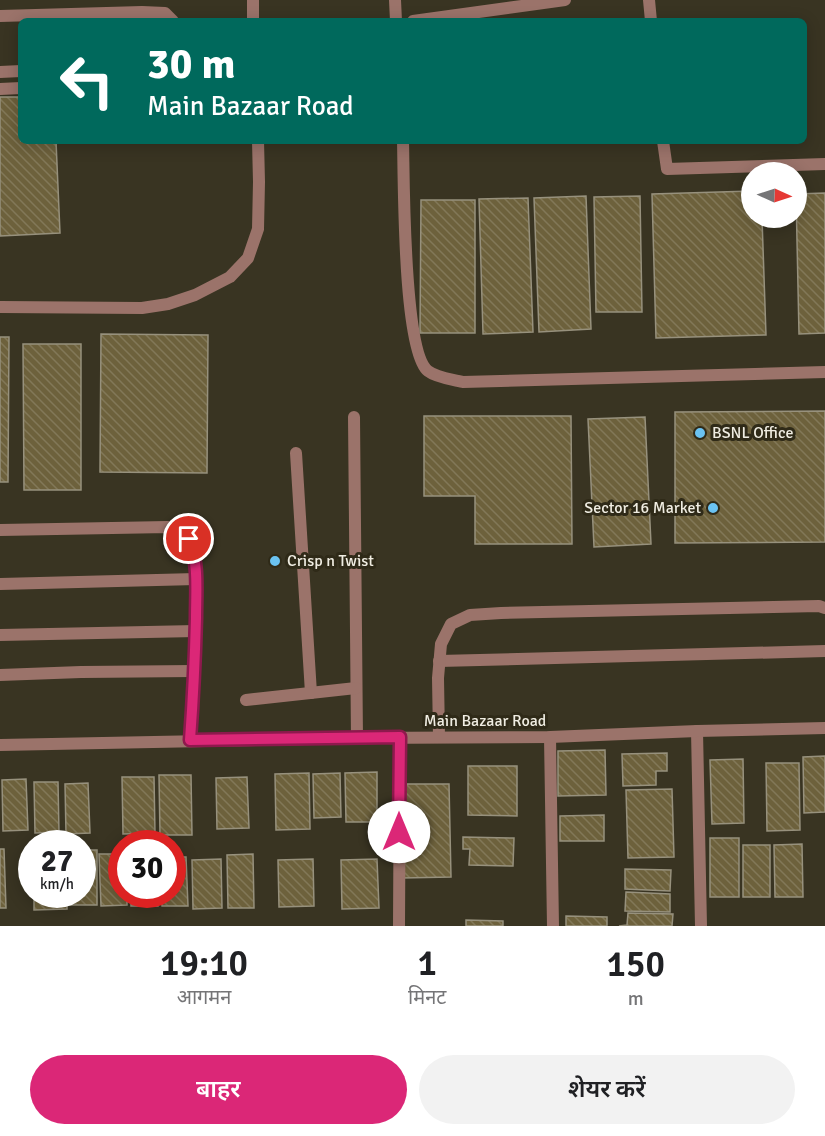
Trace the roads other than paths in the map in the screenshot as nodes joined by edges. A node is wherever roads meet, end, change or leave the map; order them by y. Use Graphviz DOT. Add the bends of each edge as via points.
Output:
graph roads {
  1 [pos="252,0"];
  2 [pos="394,0"];
  3 [pos="565,0"];
  4 [pos="649,0"];
  5 [pos="0,16"];
  6 [pos="170,18"];
  7 [pos="253,18"];
  8 [pos="396,18"];
  9 [pos="435,18"];
  10 [pos="651,18"];
  11 [pos="0,72"];
  12 [pos="18,72"];
  13 [pos="18,88"];
  14 [pos="0,89"];
  15 [pos="258,144"];
  16 [pos="403,144"];
  17 [pos="663,144"];
  18 [pos="825,164"];
  19 [pos="0,307"];
  20 [pos="825,372"];
  21 [pos="354,417"];
  22 [pos="296,453"];
  23 [pos="0,530"];
  24 [pos="196,579"];
  25 [pos="0,584"];
  26 [pos="825,608"];
  27 [pos="196,631"];
  28 [pos="0,635"];
  29 [pos="825,651"];
  30 [pos="439,661"];
  31 [pos="194,671"];
  32 [pos="0,675"];
  33 [pos="356,688"];
  34 [pos="311,693"];
  35 [pos="246,700"];
  36 [pos="825,728"];
  37 [pos="697,731"];
  38 [pos="400,737"];
  39 [pos="439,737"];
  40 [pos="550,737"];
  41 [pos="357,738"];
  42 [pos="190,740"];
  43 [pos="0,745"];
  44 [pos="399,926"];
  45 [pos="553,926"];
  46 [pos="700,926"];
  1 -- 7 [label="street"];
  2 -- 8 [label="street"];
  3 -- 9 [label="street"];
  4 -- 10 [label="street"];
  5 -- 6 [label="street" via="142,12 165,13"];
  11 -- 12 [label="street"];
  13 -- 14 [label="street"];
  15 -- 19 [label="street" via="258,229 248,258 230,277 195,295 142,308"];
  16 -- 20 [label="street" via="411,321 418,357 427,371 463,382"];
  17 -- 18 [label="street" via="667,169"];
  21 -- 33 [label="street"];
  22 -- 34 [label="street"];
  23 -- 24 [label="street" via="168,527 189,539"];
  24 -- 25 [label="street"];
  24 -- 27 [label="street"];
  26 -- 30 [label="street" via="470,615 451,624 441,644"];
  27 -- 28 [label="street"];
  27 -- 31 [label="street"];
  29 -- 30 [label="street"];
  30 -- 39 [label="street"];
  31 -- 32 [label="street"];
  31 -- 42 [label="street"];
  33 -- 34 [label="street"];
  33 -- 41 [label="street"];
  34 -- 35 [label="street"];
  36 -- 37 [label="street, Main Bazaar Road"];
  37 -- 40 [label="street, Main Bazaar Road"];
  37 -- 46 [label="street"];
  38 -- 39 [label="street, Main Bazaar Road"];
  38 -- 41 [label="street, Main Bazaar Road"];
  38 -- 44 [label="street"];
  39 -- 40 [label="street, Main Bazaar Road"];
  40 -- 45 [label="street"];
  41 -- 42 [label="street, Main Bazaar Road"];
  42 -- 43 [label="street, Main Bazaar Road"];
}
